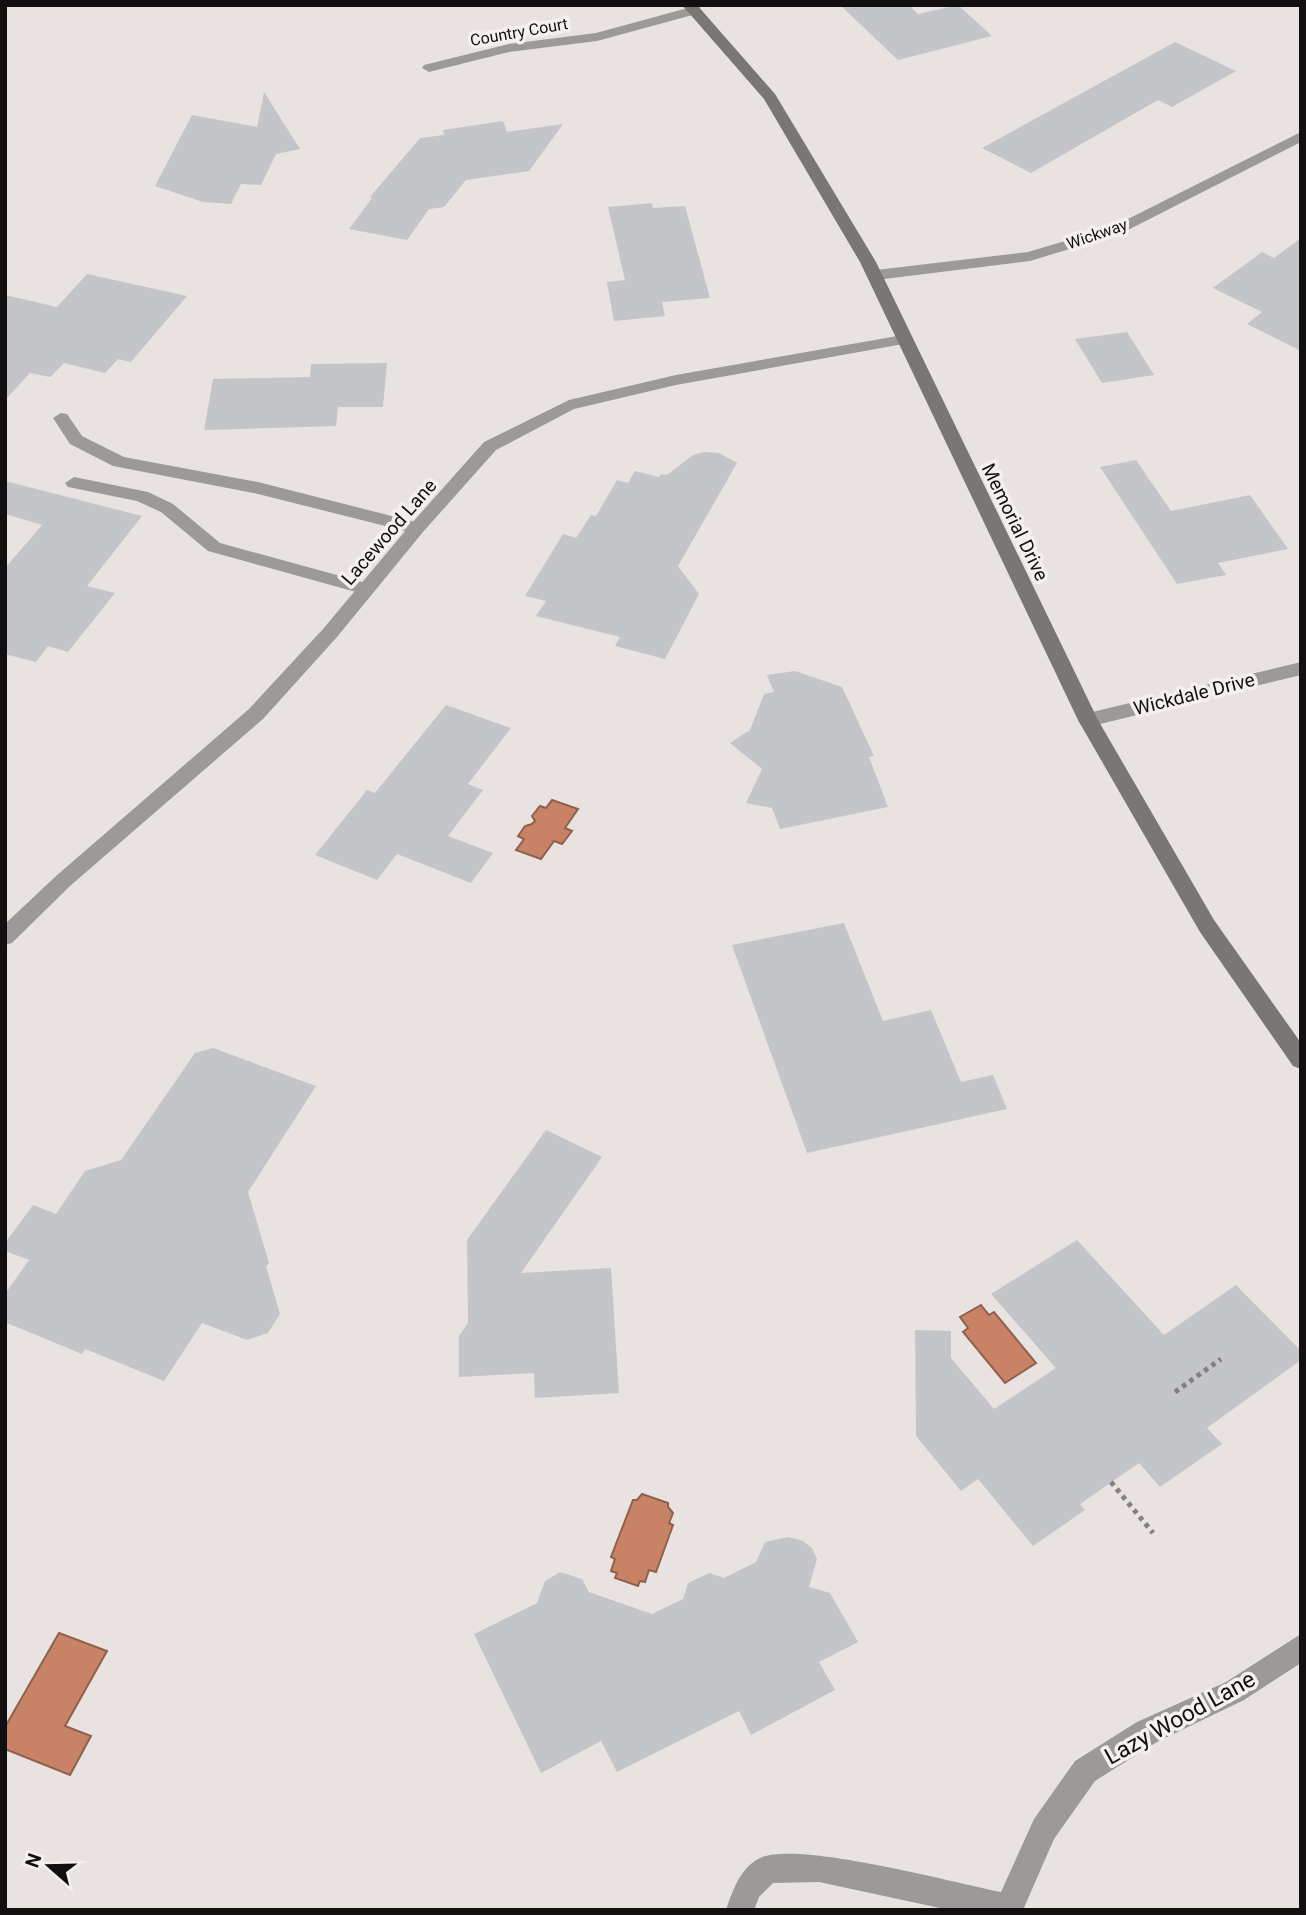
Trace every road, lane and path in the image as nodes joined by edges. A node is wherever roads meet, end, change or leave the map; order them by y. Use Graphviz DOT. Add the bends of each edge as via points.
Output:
graph roads {
  1 [pos="692,8"];
  2 [pos="429,68"];
  3 [pos="1301,136"];
  4 [pos="876,275"];
  5 [pos="903,340"];
  6 [pos="61,418"];
  7 [pos="74,482"];
  8 [pos="417,528"];
  9 [pos="367,589"];
  10 [pos="1301,668"];
  11 [pos="1088,720"];
  12 [pos="5,937"];
  13 [pos="1301,1060"];
  14 [pos="1221,1359"];
  15 [pos="1175,1392"];
  16 [pos="1111,1482"];
  17 [pos="1153,1533"];
  18 [pos="1301,1647"];
  19 [pos="1008,1909"];
  20 [pos="740,1910"];
  1 -- 2 [label="street, Country Court" via="597,37 509,48"];
  1 -- 4 [label="street, Memorial Drive" via="770,97"];
  3 -- 4 [label="street, Wickway" via="1118,230 1030,256"];
  4 -- 5 [label="street, Memorial Drive"];
  5 -- 8 [label="street, Lacewood Lane" via="676,380 569,405 491,446"];
  5 -- 11 [label="street, Memorial Drive"];
  6 -- 8 [label="street" via="76,440 119,463 258,488"];
  7 -- 9 [label="street" via="142,496 167,508 214,547"];
  8 -- 9 [label="street, Lacewood Lane"];
  9 -- 12 [label="street, Lacewood Lane" via="256,714"];
  10 -- 11 [label="street, Wickdale Drive"];
  11 -- 13 [label="street, Memorial Drive" via="1207,926"];
  14 -- 15 [label="path"];
  16 -- 17 [label="path"];
  18 -- 19 [label="street, Lazy Wood Lane" via="1235,1691 1147,1732 1085,1771 1044,1829"];
  19 -- 20 [label="street, Lazy Wood Lane" via="819,1868 793,1868 767,1869 748,1888"];
}
